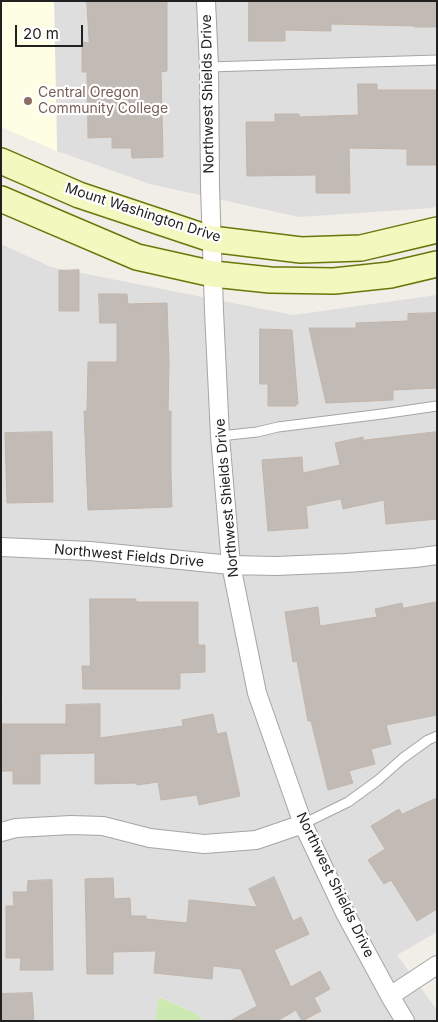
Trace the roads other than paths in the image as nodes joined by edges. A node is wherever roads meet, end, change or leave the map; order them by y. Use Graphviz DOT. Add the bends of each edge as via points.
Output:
graph roads {
  1 [pos="206,1"];
  2 [pos="437,60"];
  3 [pos="209,67"];
  4 [pos="1,161"];
  5 [pos="1,199"];
  6 [pos="437,230"];
  7 [pos="211,238"];
  8 [pos="437,264"];
  9 [pos="213,274"];
  10 [pos="437,406"];
  11 [pos="220,436"];
  12 [pos="1,547"];
  13 [pos="437,555"];
  14 [pos="231,565"];
  15 [pos="437,736"];
  16 [pos="304,824"];
  17 [pos="1,832"];
  18 [pos="437,965"];
  19 [pos="390,996"];
  20 [pos="405,1021"];
  1 -- 3 [label="street, Northwest Shields Drive"];
  2 -- 3 [label="lane"];
  3 -- 7 [label="street, Northwest Shields Drive"];
  4 -- 7 [label="main road, Mount Washington Drive" via="79,195"];
  5 -- 9 [label="main road" via="137,257"];
  6 -- 7 [label="main road, Mount Washington Drive" via="360,248 301,250"];
  7 -- 9 [label="street, Northwest Shields Drive"];
  8 -- 9 [label="main road" via="390,275 334,281 270,280"];
  9 -- 11 [label="street, Northwest Shields Drive"];
  10 -- 11 [label="lane"];
  11 -- 14 [label="street, Northwest Shields Drive"];
  12 -- 14 [label="street, Northwest Fields Drive" via="90,551"];
  13 -- 14 [label="street, Northwest Fields Drive" via="346,563"];
  14 -- 16 [label="street, Northwest Shields Drive" via="257,693"];
  15 -- 16 [label="lane" via="403,758 348,802"];
  16 -- 17 [label="street" via="256,840 204,844 150,838 103,826 16,828"];
  16 -- 19 [label="street, Northwest Shields Drive" via="345,913"];
  18 -- 19 [label="street"];
  19 -- 20 [label="street, Northwest Shields Drive"];
}
